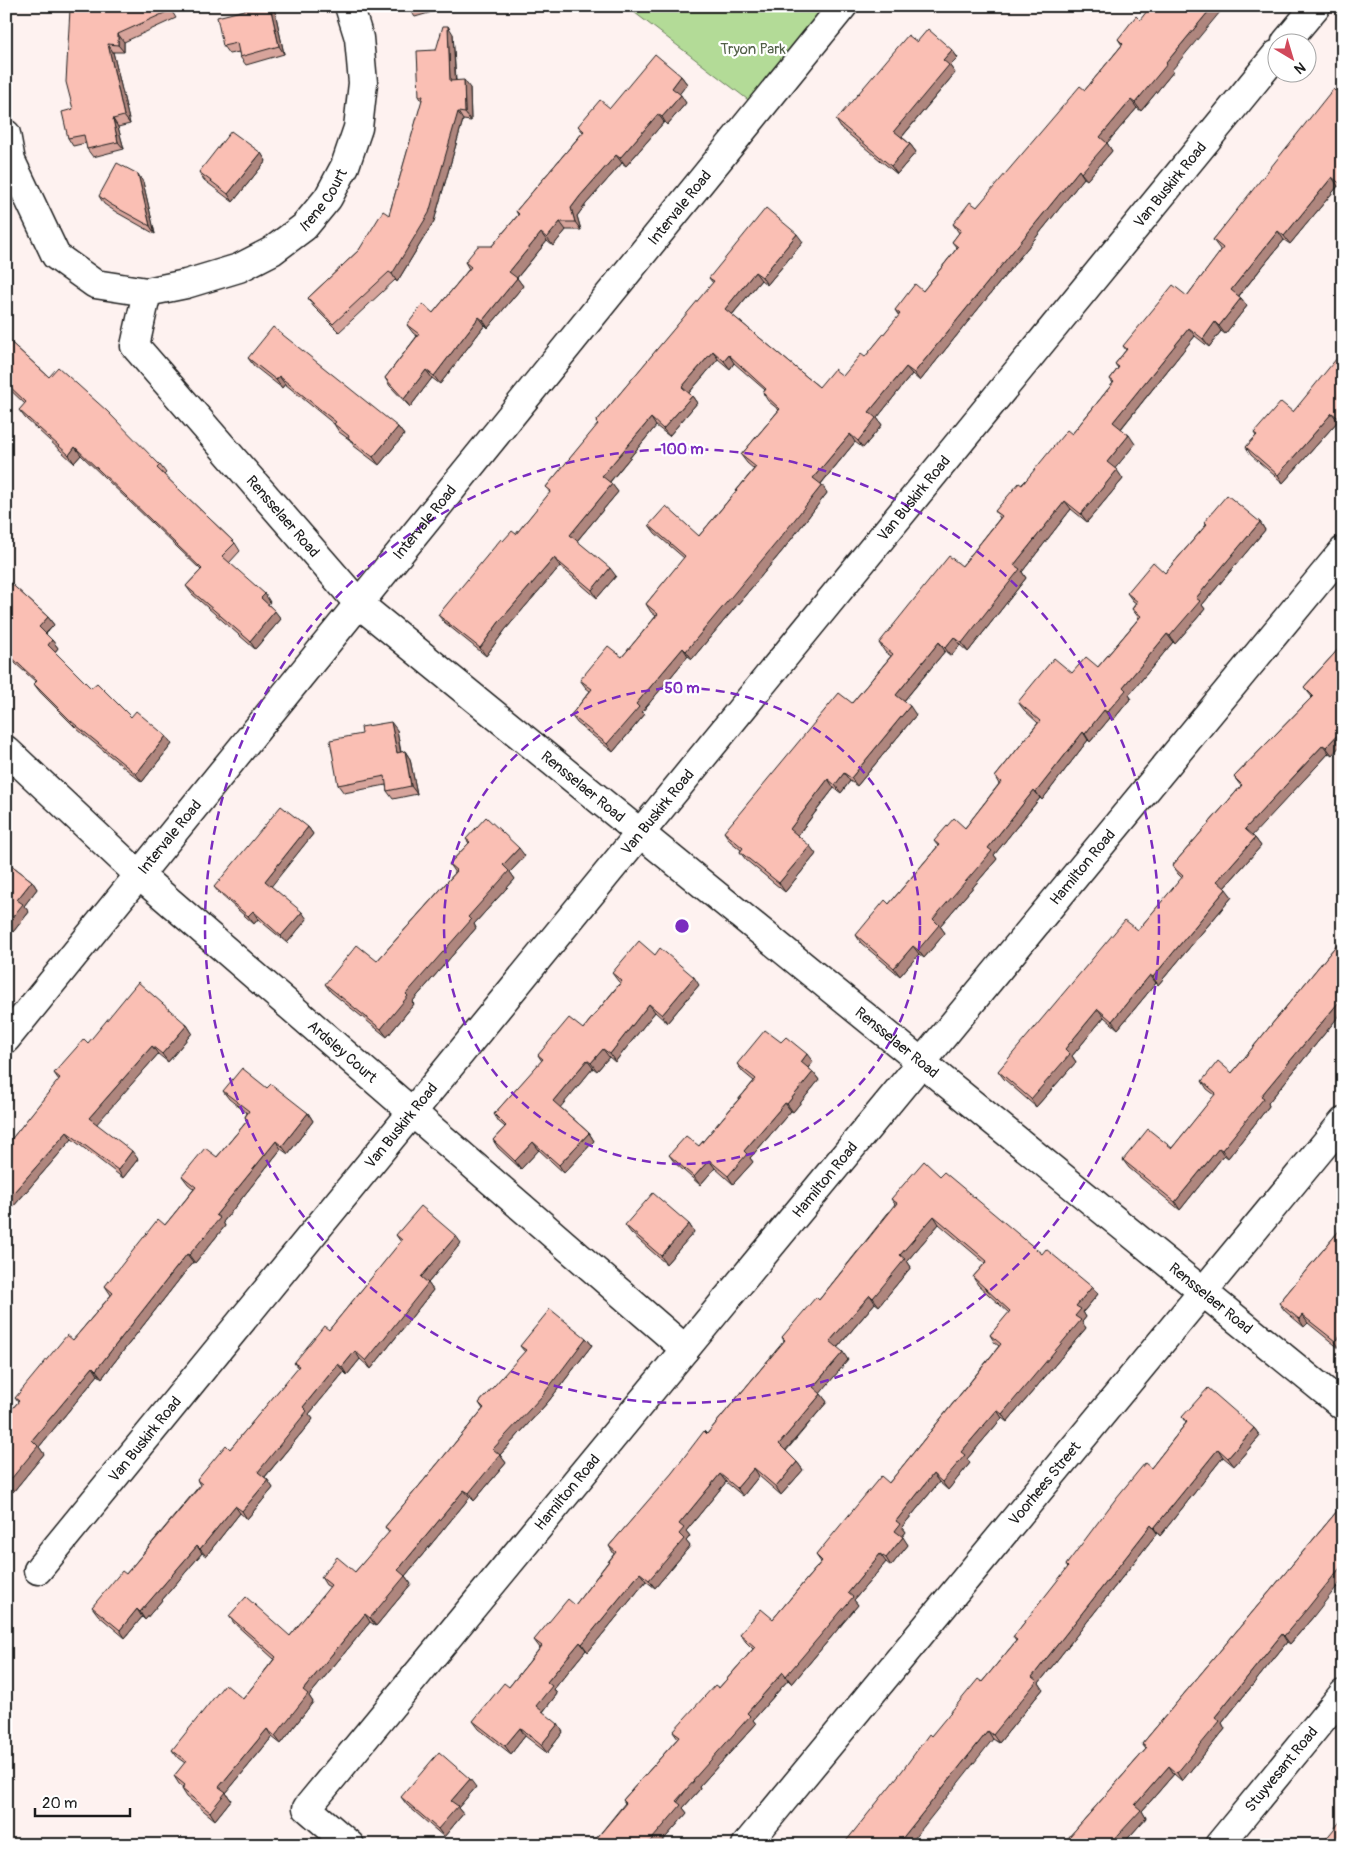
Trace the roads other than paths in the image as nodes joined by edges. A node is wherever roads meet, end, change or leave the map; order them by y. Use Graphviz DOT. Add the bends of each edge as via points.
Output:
graph roads {
  1 [pos="349,6"];
  2 [pos="843,6"];
  3 [pos="1316,6"];
  4 [pos="1294,32"];
  5 [pos="1266,67"];
  6 [pos="6,134"];
  7 [pos="147,292"];
  8 [pos="1343,551"];
  9 [pos="359,604"];
  10 [pos="6,750"];
  11 [pos="640,833"];
  12 [pos="139,875"];
  13 [pos="6,1039"];
  14 [pos="922,1062"];
  15 [pos="412,1112"];
  16 [pos="1343,1122"];
  17 [pos="1203,1291"];
  18 [pos="686,1349"];
  19 [pos="1343,1406"];
  20 [pos="38,1570"];
  21 [pos="1343,1694"];
  22 [pos="350,1845"];
  23 [pos="746,1845"];
  24 [pos="1219,1845"];
  1 -- 7 [label="street, Irene Court" via="359,38 363,83 358,128 345,166 328,198 304,226 272,251 239,268"];
  2 -- 9 [label="street, Intervale Road"];
  3 -- 4 [label="street"];
  5 -- 11 [label="street, Van Buskirk Road"];
  6 -- 7 [label="street" via="11,161 56,256 95,284"];
  7 -- 9 [label="street, Rensselaer Road" via="135,346"];
  8 -- 14 [label="street, Hamilton Road"];
  9 -- 11 [label="street, Rensselaer Road"];
  9 -- 12 [label="street, Intervale Road"];
  10 -- 12 [label="street, Ardsley Court"];
  11 -- 14 [label="street, Rensselaer Road"];
  11 -- 15 [label="street, Van Buskirk Road"];
  12 -- 13 [label="street, Intervale Road"];
  12 -- 15 [label="street, Ardsley Court"];
  14 -- 17 [label="street, Rensselaer Road"];
  14 -- 18 [label="street, Hamilton Road"];
  15 -- 18 [label="street, Ardsley Court"];
  15 -- 20 [label="street, Van Buskirk Road"];
  16 -- 17 [label="street, Voorhees Street"];
  17 -- 19 [label="street, Rensselaer Road"];
  17 -- 23 [label="street, Voorhees Street"];
  18 -- 22 [label="street, Hamilton Road" via="307,1808"];
  21 -- 24 [label="street, Stuyvesant Road"];
}
